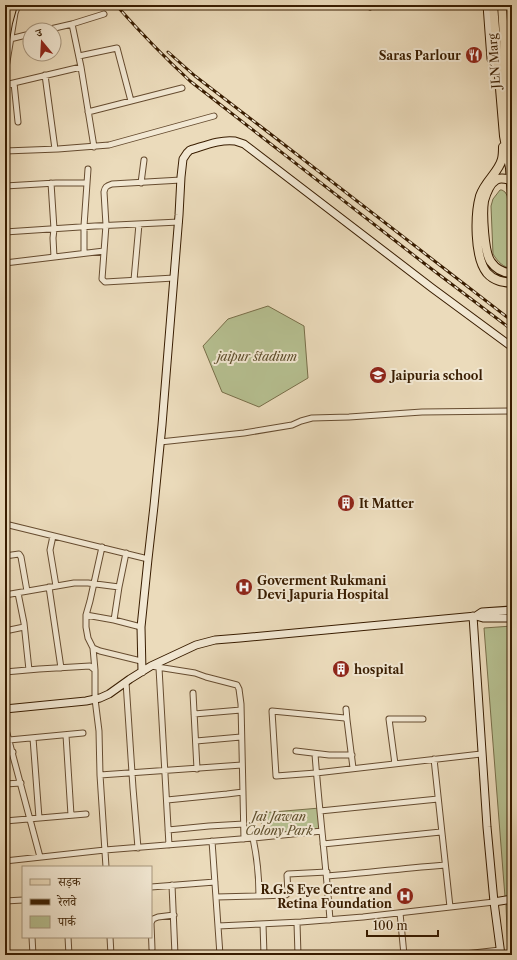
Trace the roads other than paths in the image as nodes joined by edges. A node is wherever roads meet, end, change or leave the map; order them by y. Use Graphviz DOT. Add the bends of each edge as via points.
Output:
graph roads {
  1 [pos="7,5"];
  2 [pos="13,5"];
  3 [pos="18,5"];
  4 [pos="487,5"];
  5 [pos="493,5"];
  6 [pos="502,5"];
  7 [pos="5,12"];
  8 [pos="104,14"];
  9 [pos="72,24"];
  10 [pos="62,26"];
  11 [pos="22,36"];
  12 [pos="7,39"];
  13 [pos="79,56"];
  14 [pos="499,65"];
  15 [pos="81,67"];
  16 [pos="5,74"];
  17 [pos="45,75"];
  18 [pos="14,83"];
  19 [pos="5,85"];
  20 [pos="182,88"];
  21 [pos="130,101"];
  22 [pos="88,112"];
  23 [pos="511,115"];
  24 [pos="214,116"];
  25 [pos="18,122"];
  26 [pos="510,138"];
  27 [pos="94,147"];
  28 [pos="55,149"];
  29 [pos="5,151"];
  30 [pos="144,160"];
  31 [pos="88,169"];
  32 [pos="181,180"];
  33 [pos="511,180"];
  34 [pos="52,183"];
  35 [pos="87,183"];
  36 [pos="141,183"];
  37 [pos="5,186"];
  38 [pos="512,199"];
  39 [pos="179,222"];
  40 [pos="139,224"];
  41 [pos="106,225"];
  42 [pos="84,226"];
  43 [pos="54,229"];
  44 [pos="5,232"];
  45 [pos="104,251"];
  46 [pos="84,253"];
  47 [pos="54,257"];
  48 [pos="5,263"];
  49 [pos="512,273"];
  50 [pos="174,278"];
  51 [pos="134,280"];
  52 [pos="512,283"];
  53 [pos="512,347"];
  54 [pos="512,411"];
  55 [pos="160,442"];
  56 [pos="5,524"];
  57 [pos="53,536"];
  58 [pos="102,547"];
  59 [pos="126,553"];
  60 [pos="5,556"];
  61 [pos="148,558"];
  62 [pos="94,583"];
  63 [pos="56,586"];
  64 [pos="49,587"];
  65 [pos="119,587"];
  66 [pos="28,591"];
  67 [pos="18,593"];
  68 [pos="5,595"];
  69 [pos="512,610"];
  70 [pos="86,615"];
  71 [pos="474,616"];
  72 [pos="512,618"];
  73 [pos="114,620"];
  74 [pos="141,627"];
  75 [pos="24,628"];
  76 [pos="5,631"];
  77 [pos="93,648"];
  78 [pos="141,661"];
  79 [pos="151,666"];
  80 [pos="61,668"];
  81 [pos="159,668"];
  82 [pos="29,670"];
  83 [pos="95,670"];
  84 [pos="5,672"];
  85 [pos="142,672"];
  86 [pos="126,682"];
  87 [pos="193,694"];
  88 [pos="96,699"];
  89 [pos="346,708"];
  90 [pos="5,709"];
  91 [pos="241,710"];
  92 [pos="194,714"];
  93 [pos="424,719"];
  94 [pos="347,720"];
  95 [pos="5,726"];
  96 [pos="82,734"];
  97 [pos="66,735"];
  98 [pos="242,737"];
  99 [pos="33,738"];
  100 [pos="9,740"];
  101 [pos="196,741"];
  102 [pos="296,751"];
  103 [pos="13,752"];
  104 [pos="5,753"];
  105 [pos="315,754"];
  106 [pos="481,754"];
  107 [pos="352,755"];
  108 [pos="434,759"];
  109 [pos="395,764"];
  110 [pos="242,765"];
  111 [pos="353,768"];
  112 [pos="197,769"];
  113 [pos="165,770"];
  114 [pos="132,773"];
  115 [pos="316,773"];
  116 [pos="100,775"];
  117 [pos="21,783"];
  118 [pos="5,784"];
  119 [pos="243,792"];
  120 [pos="167,800"];
  121 [pos="438,800"];
  122 [pos="320,811"];
  123 [pos="86,814"];
  124 [pos="70,815"];
  125 [pos="30,818"];
  126 [pos="39,818"];
  127 [pos="5,821"];
  128 [pos="244,824"];
  129 [pos="168,830"];
  130 [pos="322,831"];
  131 [pos="442,832"];
  132 [pos="253,838"];
  133 [pos="244,839"];
  134 [pos="212,841"];
  135 [pos="323,844"];
  136 [pos="169,845"];
  137 [pos="138,848"];
  138 [pos="105,850"];
  139 [pos="40,857"];
  140 [pos="5,861"];
  141 [pos="445,865"];
  142 [pos="106,866"];
  143 [pos="327,874"];
  144 [pos="215,882"];
  145 [pos="172,885"];
  146 [pos="152,887"];
  147 [pos="259,896"];
  148 [pos="216,897"];
  149 [pos="512,899"];
  150 [pos="22,900"];
  151 [pos="5,901"];
  152 [pos="494,902"];
  153 [pos="450,907"];
  154 [pos="400,912"];
  155 [pos="174,916"];
  156 [pos="330,920"];
  157 [pos="297,923"];
  158 [pos="263,924"];
  159 [pos="218,926"];
  160 [pos="32,938"];
  161 [pos="68,938"];
  162 [pos="110,938"];
  163 [pos="152,949"];
  164 [pos="501,952"];
  165 [pos="33,955"];
  166 [pos="69,955"];
  167 [pos="111,955"];
  168 [pos="175,955"];
  169 [pos="220,955"];
  170 [pos="264,955"];
  171 [pos="298,955"];
  172 [pos="404,955"];
  173 [pos="456,955"];
  1 -- 7 [label="main road"];
  2 -- 12 [label="main road, bridge"];
  3 -- 12 [label="street"];
  4 -- 14 [label="street" via="491,58"];
  5 -- 14 [label="main road, JLN Marg"];
  6 -- 23 [label="main road, JLN Marg"];
  8 -- 9 [label="street"];
  9 -- 10 [label="street"];
  9 -- 13 [label="street"];
  11 -- 12 [label="street"];
  12 -- 16 [label="street"];
  13 -- 15 [label="street"];
  13 -- 21 [label="street" via="117,48"];
  14 -- 26 [label="main road, JLN Marg"];
  15 -- 17 [label="street"];
  15 -- 22 [label="street"];
  17 -- 18 [label="street"];
  17 -- 28 [label="street"];
  18 -- 19 [label="street"];
  18 -- 25 [label="street"];
  20 -- 21 [label="street"];
  21 -- 22 [label="street"];
  22 -- 27 [label="street"];
  23 -- 26 [label="main road, JLN Marg"];
  24 -- 27 [label="street"];
  26 -- 33 [label="main road"];
  26 -- 52 [label="main road" via="496,172 486,183 481,194 477,208 477,225 480,260 487,273 496,280"];
  27 -- 28 [label="street"];
  28 -- 29 [label="street"];
  30 -- 36 [label="street"];
  31 -- 35 [label="street"];
  32 -- 36 [label="street"];
  32 -- 39 [label="street"];
  32 -- 53 [label="street" via="183,159 190,150 218,142 236,141 244,144"];
  33 -- 38 [label="main road"];
  33 -- 49 [label="main road" via="498,179 490,187 484,202 484,236 491,262 504,272"];
  34 -- 35 [label="street"];
  34 -- 37 [label="street"];
  34 -- 43 [label="street"];
  35 -- 42 [label="street"];
  36 -- 41 [label="street" via="112,184 105,188"];
  39 -- 40 [label="street"];
  39 -- 50 [label="street"];
  40 -- 41 [label="street"];
  40 -- 51 [label="street"];
  41 -- 42 [label="street"];
  41 -- 45 [label="street"];
  42 -- 43 [label="street"];
  42 -- 46 [label="street"];
  43 -- 44 [label="street"];
  43 -- 47 [label="street"];
  45 -- 46 [label="street"];
  45 -- 51 [label="street" via="102,279 105,282"];
  46 -- 47 [label="street"];
  47 -- 48 [label="street"];
  50 -- 51 [label="street"];
  50 -- 55 [label="street"];
  54 -- 55 [label="street" via="422,412 312,418 292,425 244,433"];
  55 -- 61 [label="street"];
  56 -- 57 [label="street"];
  57 -- 58 [label="street"];
  57 -- 63 [label="street" via="50,550"];
  58 -- 59 [label="street"];
  58 -- 62 [label="street"];
  59 -- 61 [label="street"];
  59 -- 65 [label="street"];
  60 -- 66 [label="street" via="19,554 21,557"];
  61 -- 74 [label="street"];
  62 -- 63 [label="street"];
  62 -- 65 [label="street"];
  62 -- 70 [label="street"];
  63 -- 64 [label="street"];
  64 -- 66 [label="street"];
  64 -- 80 [label="street"];
  65 -- 73 [label="street"];
  66 -- 67 [label="street"];
  67 -- 68 [label="street"];
  67 -- 75 [label="street"];
  69 -- 71 [label="street" via="482,612"];
  70 -- 73 [label="street"];
  70 -- 77 [label="street" via="88,638"];
  71 -- 72 [label="street"];
  71 -- 79 [label="street" via="215,640 196,645"];
  71 -- 106 [label="street"];
  73 -- 74 [label="street"];
  74 -- 78 [label="street"];
  75 -- 76 [label="street"];
  75 -- 82 [label="street"];
  77 -- 78 [label="street"];
  77 -- 83 [label="street"];
  78 -- 85 [label="street"];
  79 -- 81 [label="street"];
  79 -- 85 [label="street"];
  80 -- 82 [label="street"];
  80 -- 83 [label="street" via="90,666"];
  81 -- 91 [label="street" via="195,673 237,685"];
  81 -- 113 [label="street"];
  82 -- 84 [label="street"];
  83 -- 88 [label="street"];
  85 -- 86 [label="street"];
  86 -- 88 [label="street" via="109,694"];
  86 -- 114 [label="street"];
  87 -- 92 [label="street"];
  88 -- 90 [label="street"];
  88 -- 116 [label="street"];
  89 -- 94 [label="street"];
  91 -- 92 [label="street"];
  91 -- 98 [label="street"];
  92 -- 101 [label="street"];
  93 -- 109 [label="street" via="390,719"];
  94 -- 107 [label="street"];
  94 -- 115 [label="street" via="272,711 276,776"];
  95 -- 100 [label="street"];
  96 -- 97 [label="street"];
  97 -- 99 [label="street"];
  97 -- 124 [label="street"];
  98 -- 101 [label="street"];
  98 -- 110 [label="street"];
  99 -- 100 [label="street"];
  99 -- 126 [label="street"];
  100 -- 103 [label="street"];
  101 -- 112 [label="street"];
  102 -- 105 [label="street"];
  103 -- 104 [label="street"];
  103 -- 117 [label="street"];
  105 -- 107 [label="street"];
  105 -- 115 [label="street"];
  106 -- 108 [label="street"];
  106 -- 152 [label="street"];
  107 -- 111 [label="street"];
  108 -- 109 [label="street"];
  108 -- 121 [label="street"];
  109 -- 111 [label="street"];
  110 -- 112 [label="street"];
  110 -- 119 [label="street"];
  111 -- 115 [label="street"];
  112 -- 113 [label="street"];
  113 -- 114 [label="street"];
  113 -- 120 [label="street"];
  114 -- 116 [label="street"];
  114 -- 137 [label="street"];
  115 -- 122 [label="street"];
  116 -- 138 [label="street"];
  117 -- 118 [label="street"];
  117 -- 125 [label="street"];
  119 -- 120 [label="street"];
  119 -- 128 [label="street"];
  120 -- 129 [label="street"];
  121 -- 122 [label="street"];
  121 -- 131 [label="street"];
  122 -- 130 [label="street"];
  123 -- 124 [label="street"];
  124 -- 126 [label="street"];
  125 -- 126 [label="street"];
  125 -- 127 [label="street"];
  125 -- 139 [label="street"];
  128 -- 129 [label="street"];
  128 -- 133 [label="street"];
  129 -- 136 [label="street"];
  130 -- 132 [label="street"];
  130 -- 135 [label="street"];
  131 -- 135 [label="street"];
  131 -- 141 [label="street"];
  132 -- 133 [label="street"];
  132 -- 147 [label="street"];
  133 -- 134 [label="street"];
  134 -- 136 [label="street"];
  134 -- 144 [label="street"];
  135 -- 143 [label="street"];
  136 -- 137 [label="street"];
  137 -- 138 [label="street"];
  138 -- 139 [label="street"];
  138 -- 142 [label="street"];
  139 -- 140 [label="street"];
  141 -- 143 [label="street" via="361,874"];
  141 -- 153 [label="street"];
  143 -- 147 [label="street" via="288,874 286,895"];
  143 -- 156 [label="street"];
  144 -- 145 [label="street"];
  144 -- 148 [label="street"];
  145 -- 146 [label="street"];
  145 -- 155 [label="street"];
  147 -- 148 [label="street"];
  148 -- 159 [label="street"];
  149 -- 152 [label="street"];
  150 -- 151 [label="street"];
  152 -- 153 [label="street"];
  152 -- 164 [label="street"];
  153 -- 154 [label="street"];
  154 -- 156 [label="street"];
  154 -- 172 [label="street"];
  155 -- 163 [label="street" via="156,917 152,920"];
  155 -- 168 [label="street"];
  156 -- 157 [label="street"];
  157 -- 158 [label="street"];
  157 -- 171 [label="street"];
  158 -- 159 [label="street"];
  158 -- 170 [label="street"];
  159 -- 169 [label="street"];
  160 -- 165 [label="street"];
  161 -- 166 [label="street"];
  162 -- 167 [label="street"];
  164 -- 173 [label="street"];
}
